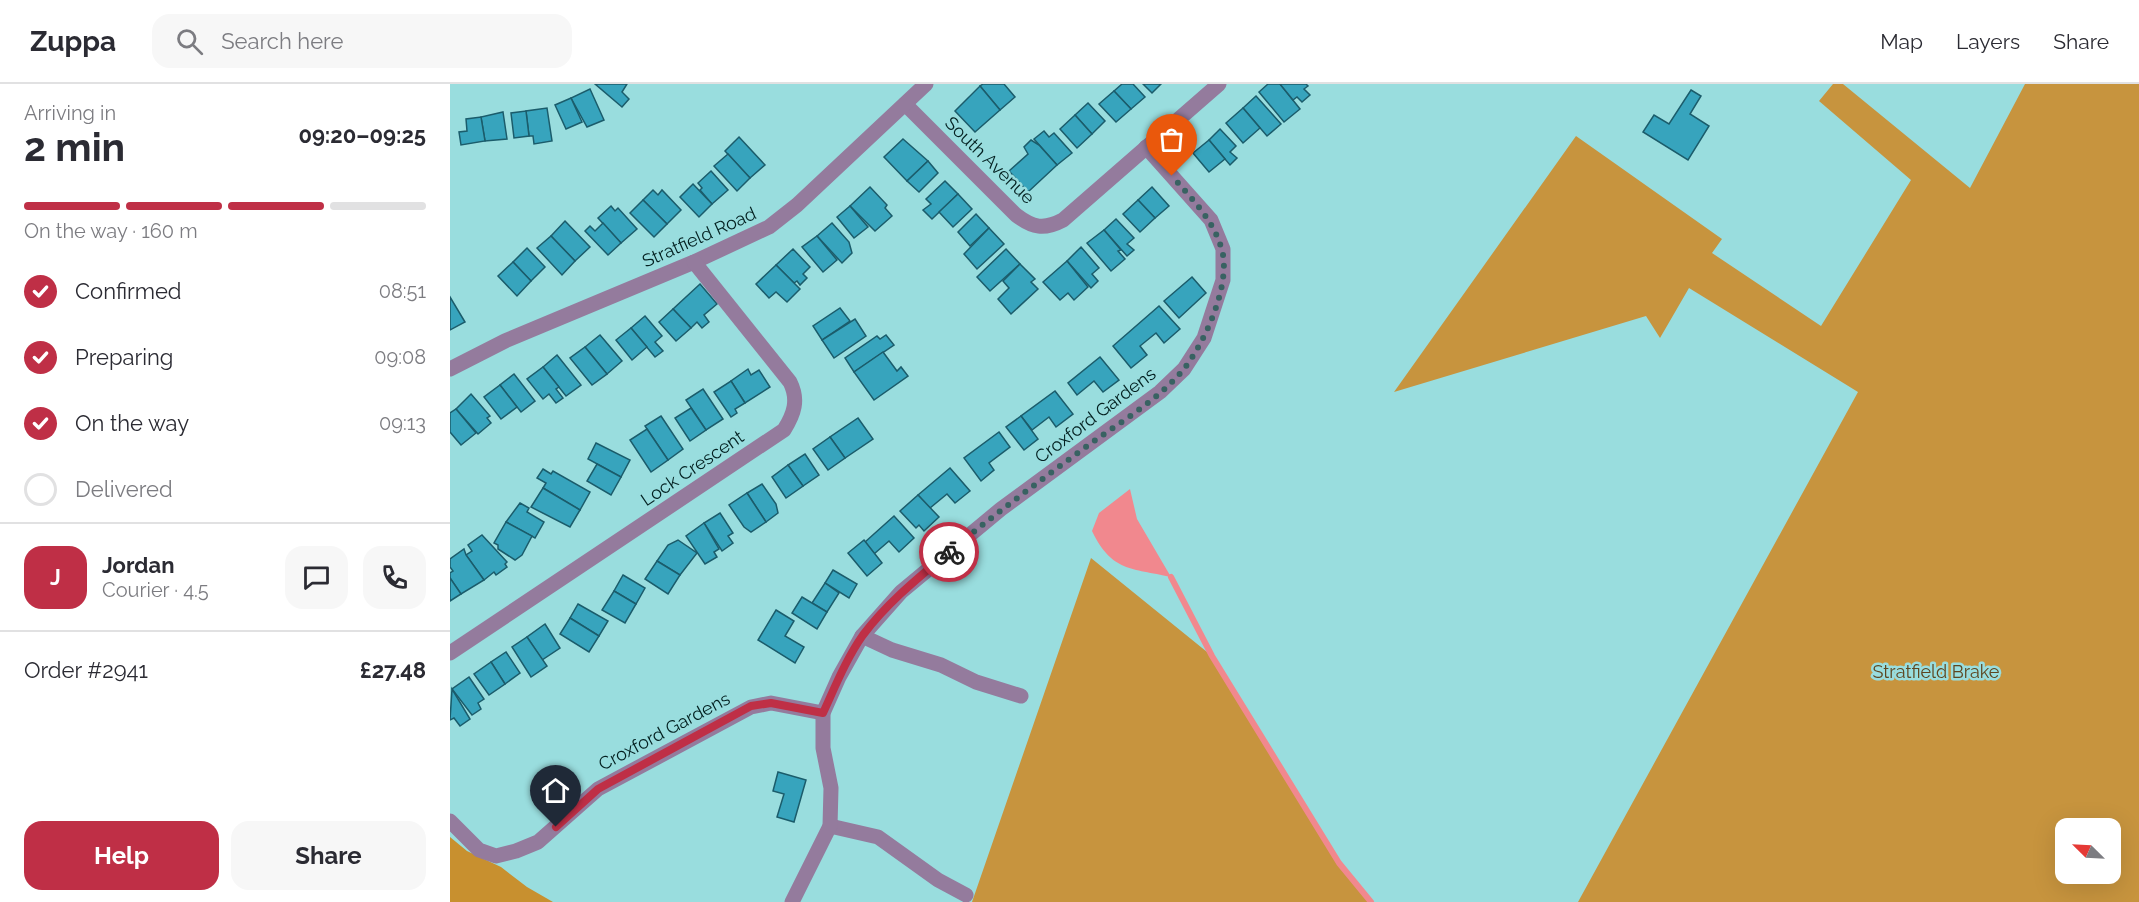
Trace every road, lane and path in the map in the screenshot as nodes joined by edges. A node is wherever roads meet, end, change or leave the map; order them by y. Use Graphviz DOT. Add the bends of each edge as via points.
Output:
graph roads {
  1 [pos="926,84"];
  2 [pos="1218,84"];
  3 [pos="905,104"];
  4 [pos="1146,147"];
  5 [pos="694,262"];
  6 [pos="450,369"];
  7 [pos="862,636"];
  8 [pos="450,653"];
  9 [pos="1021,696"];
  10 [pos="823,713"];
  11 [pos="450,821"];
  12 [pos="830,826"];
  13 [pos="966,895"];
  14 [pos="792,902"];
  1 -- 3 [label="street, Stratfield Road"];
  2 -- 4 [label="street, South Avenue"];
  3 -- 4 [label="street, South Avenue" via="1016,215 1041,228 1063,220"];
  3 -- 5 [label="street, Stratfield Road" via="769,228"];
  4 -- 7 [label="street, Croxford Gardens" via="1210,220 1222,249 1223,280 1204,338 1184,369 1160,392 1001,509 901,592"];
  5 -- 6 [label="street, Stratfield Road" via="505,341"];
  5 -- 8 [label="street, Lock Crescent" via="790,382 795,402 793,416 784,430"];
  7 -- 9 [label="street"];
  7 -- 10 [label="street, Croxford Gardens"];
  10 -- 11 [label="street, Croxford Gardens" via="771,703 751,706 598,789 538,843 516,851 496,856 479,850"];
  10 -- 12 [label="street, Croxford Gardens" via="831,788"];
  12 -- 13 [label="street" via="878,837"];
  12 -- 14 [label="street, Croxford Gardens"];
}
